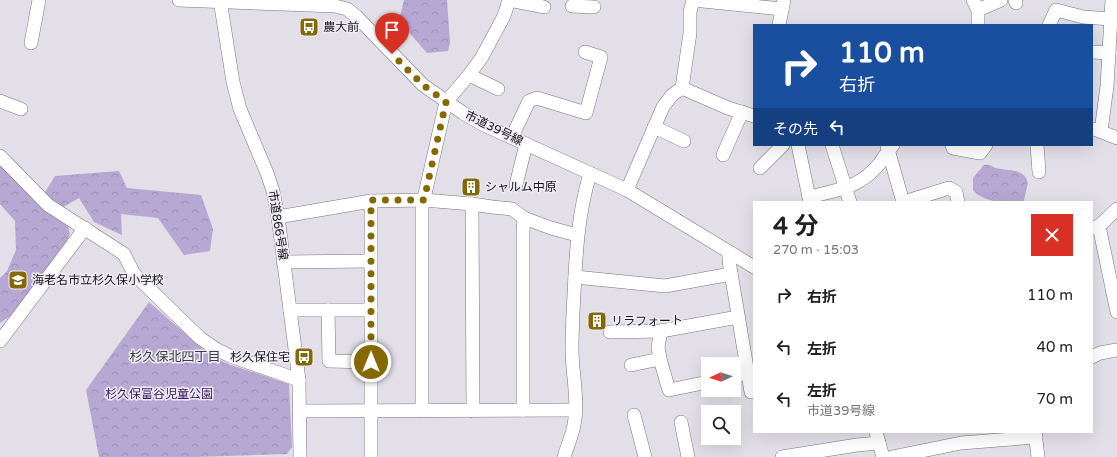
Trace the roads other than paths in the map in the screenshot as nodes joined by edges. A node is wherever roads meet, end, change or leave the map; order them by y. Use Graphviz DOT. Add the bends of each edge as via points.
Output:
graph roads {
  1 [pos="39,0"];
  2 [pos="179,0"];
  3 [pos="220,0"];
  4 [pos="509,0"];
  5 [pos="693,0"];
  6 [pos="1001,0"];
  7 [pos="1112,0"];
  8 [pos="783,5"];
  9 [pos="976,5"];
  10 [pos="544,8"];
  11 [pos="1111,20"];
  12 [pos="779,24"];
  13 [pos="978,24"];
  14 [pos="1049,24"];
  15 [pos="1114,33"];
  16 [pos="31,43"];
  17 [pos="585,52"];
  18 [pos="1093,52"];
  19 [pos="1109,53"];
  20 [pos="469,75"];
  21 [pos="1112,86"];
  22 [pos="682,88"];
  23 [pos="498,89"];
  24 [pos="0,101"];
  25 [pos="446,102"];
  26 [pos="21,109"];
  27 [pos="748,114"];
  28 [pos="654,127"];
  29 [pos="1096,130"];
  30 [pos="512,137"];
  31 [pos="1117,138"];
  32 [pos="684,141"];
  33 [pos="526,144"];
  34 [pos="782,146"];
  35 [pos="798,146"];
  36 [pos="832,146"];
  37 [pos="952,146"];
  38 [pos="985,146"];
  39 [pos="1037,146"];
  40 [pos="889,147"];
  41 [pos="723,155"];
  42 [pos="0,156"];
  43 [pos="760,168"];
  44 [pos="1039,172"];
  45 [pos="590,174"];
  46 [pos="516,185"];
  47 [pos="846,188"];
  48 [pos="627,190"];
  49 [pos="371,200"];
  50 [pos="424,200"];
  51 [pos="810,200"];
  52 [pos="850,201"];
  53 [pos="903,201"];
  54 [pos="906,201"];
  55 [pos="958,201"];
  56 [pos="472,204"];
  57 [pos="1117,209"];
  58 [pos="278,217"];
  59 [pos="524,218"];
  60 [pos="1096,227"];
  61 [pos="85,228"];
  62 [pos="577,235"];
  63 [pos="729,252"];
  64 [pos="371,261"];
  65 [pos="283,262"];
  66 [pos="753,266"];
  67 [pos="731,274"];
  68 [pos="575,277"];
  69 [pos="290,310"];
  70 [pos="328,310"];
  71 [pos="371,310"];
  72 [pos="1117,312"];
  73 [pos="738,318"];
  74 [pos="661,331"];
  75 [pos="610,332"];
  76 [pos="0,341"];
  77 [pos="1117,350"];
  78 [pos="1093,357"];
  79 [pos="660,359"];
  80 [pos="371,362"];
  81 [pos="631,366"];
  82 [pos="748,373"];
  83 [pos="741,374"];
  84 [pos="299,380"];
  85 [pos="701,383"];
  86 [pos="751,392"];
  87 [pos="523,410"];
  88 [pos="575,410"];
  89 [pos="300,411"];
  90 [pos="371,411"];
  91 [pos="422,411"];
  92 [pos="472,411"];
  93 [pos="634,415"];
  94 [pos="681,422"];
  95 [pos="1035,435"];
  96 [pos="877,437"];
  97 [pos="300,457"];
  98 [pos="371,457"];
  99 [pos="564,457"];
  100 [pos="645,457"];
  101 [pos="688,457"];
  102 [pos="782,457"];
  103 [pos="883,457"];
  104 [pos="892,457"];
  105 [pos="1038,457"];
  1 -- 16 [label="street"];
  2 -- 3 [label="street, 市道39号線"];
  3 -- 25 [label="street, 市道39号線" via="335,6 347,10 356,16 423,85"];
  3 -- 58 [label="street, 市道866号線" via="233,82 240,109 267,173"];
  4 -- 10 [label="street"];
  4 -- 20 [label="street" via="504,16"];
  5 -- 8 [label="street"];
  5 -- 22 [label="street"];
  6 -- 9 [label="street"];
  7 -- 11 [label="street"];
  8 -- 12 [label="street"];
  9 -- 13 [label="street"];
  11 -- 14 [label="street" via="1083,17 1056,10"];
  11 -- 15 [label="street"];
  15 -- 19 [label="street"];
  17 -- 30 [label="street" via="601,57 586,113 537,98 529,101"];
  18 -- 19 [label="street"];
  19 -- 21 [label="street"];
  20 -- 23 [label="street"];
  20 -- 25 [label="street"];
  21 -- 29 [label="street"];
  22 -- 27 [label="street"];
  22 -- 28 [label="street" via="667,100"];
  24 -- 26 [label="street"];
  25 -- 30 [label="street, 市道39号線"];
  25 -- 50 [label="street"];
  27 -- 41 [label="street"];
  28 -- 32 [label="street"];
  28 -- 48 [label="street"];
  29 -- 31 [label="street"];
  30 -- 33 [label="street, 市道39号線"];
  33 -- 45 [label="street, 市道39号線"];
  33 -- 46 [label="street"];
  34 -- 43 [label="street"];
  35 -- 51 [label="street"];
  36 -- 47 [label="street"];
  37 -- 38 [label="street" via="980,153"];
  39 -- 44 [label="street"];
  40 -- 47 [label="street" via="880,163 868,175"];
  40 -- 53 [label="street"];
  42 -- 61 [label="street" via="48,205"];
  45 -- 48 [label="street, 市道39号線"];
  45 -- 62 [label="street" via="584,192"];
  47 -- 51 [label="street"];
  47 -- 52 [label="street"];
  48 -- 63 [label="street, 市道39号線"];
  49 -- 50 [label="street"];
  49 -- 58 [label="street"];
  49 -- 64 [label="street"];
  50 -- 56 [label="street"];
  50 -- 91 [label="street"];
  54 -- 55 [label="street" via="949,188 956,192"];
  56 -- 59 [label="street" via="512,209"];
  56 -- 92 [label="street"];
  57 -- 60 [label="street"];
  58 -- 65 [label="street, 市道866号線"];
  59 -- 62 [label="street"];
  59 -- 87 [label="street"];
  60 -- 72 [label="street"];
  61 -- 76 [label="street"];
  61 -- 84 [label="street" via="124,254 134,274 200,338 230,356"];
  62 -- 68 [label="street"];
  63 -- 66 [label="street, 市道39号線"];
  63 -- 67 [label="street"];
  64 -- 65 [label="street"];
  64 -- 71 [label="street"];
  65 -- 69 [label="street, 市道866号線"];
  67 -- 68 [label="street" via="665,286"];
  67 -- 73 [label="street"];
  68 -- 88 [label="street" via="572,347"];
  69 -- 70 [label="street"];
  69 -- 84 [label="street, 市道866号線"];
  70 -- 71 [label="street"];
  70 -- 80 [label="street" via="329,361"];
  71 -- 80 [label="street"];
  73 -- 74 [label="street"];
  73 -- 82 [label="street"];
  74 -- 75 [label="street"];
  74 -- 79 [label="street" via="658,347"];
  77 -- 78 [label="street"];
  79 -- 81 [label="street"];
  79 -- 85 [label="street" via="669,390"];
  80 -- 90 [label="street"];
  82 -- 83 [label="street"];
  82 -- 86 [label="street"];
  84 -- 89 [label="street, 市道866号線"];
  87 -- 88 [label="street"];
  87 -- 92 [label="street"];
  88 -- 99 [label="street" via="574,425"];
  89 -- 90 [label="street"];
  89 -- 97 [label="street, 市道866号線"];
  90 -- 91 [label="street"];
  90 -- 98 [label="street"];
  91 -- 92 [label="street"];
  93 -- 100 [label="street"];
  94 -- 101 [label="street"];
  95 -- 104 [label="street" via="961,443"];
  95 -- 105 [label="street"];
  96 -- 102 [label="street" via="857,445"];
  96 -- 103 [label="street"];
}
